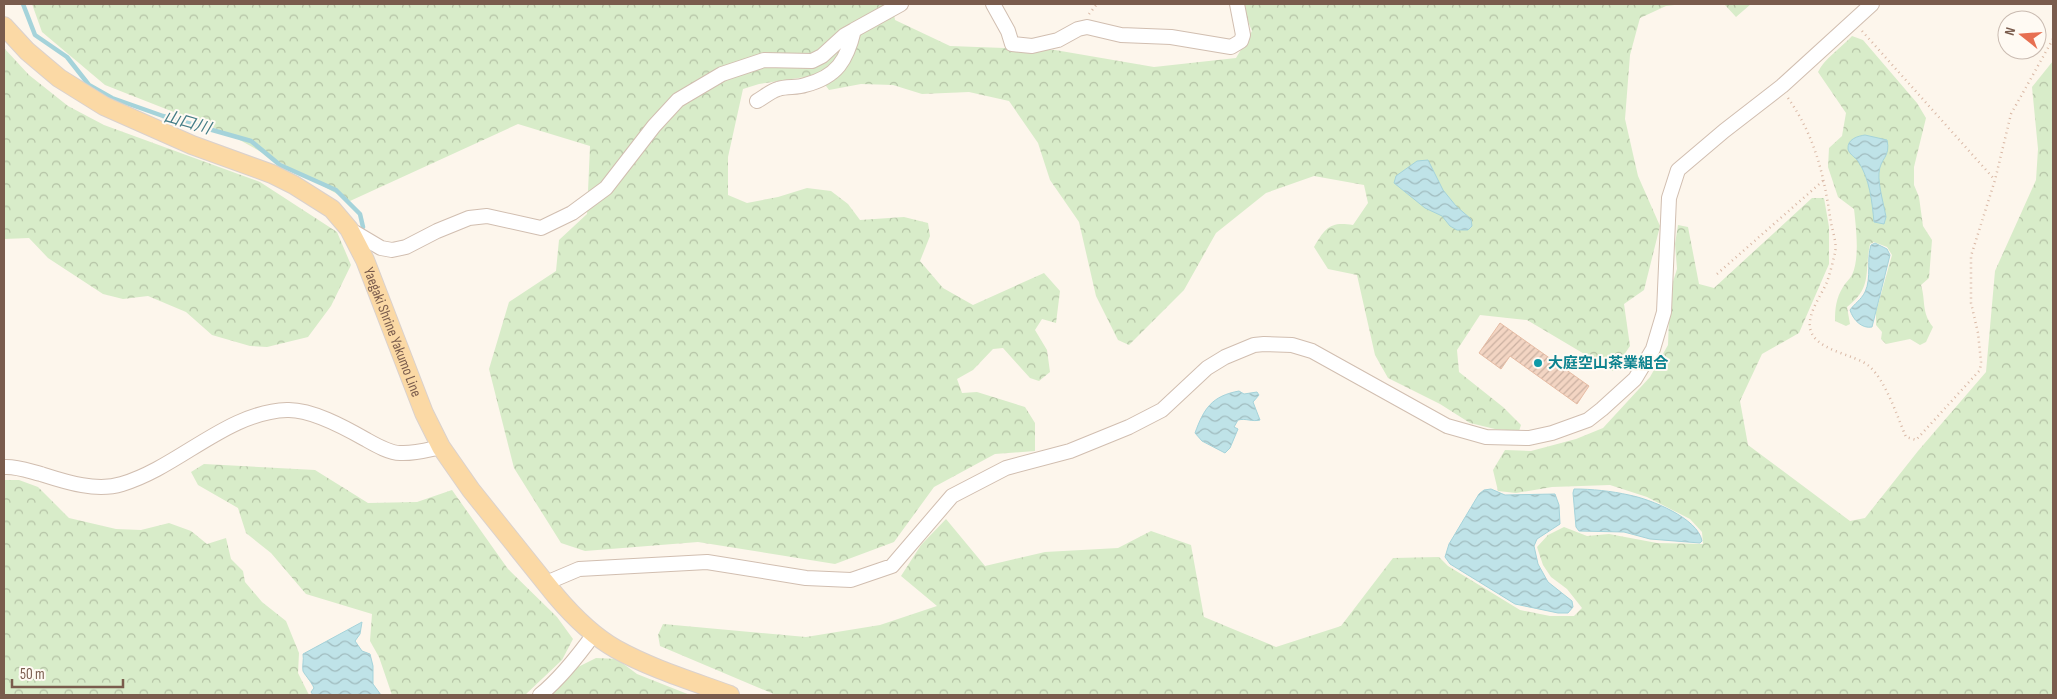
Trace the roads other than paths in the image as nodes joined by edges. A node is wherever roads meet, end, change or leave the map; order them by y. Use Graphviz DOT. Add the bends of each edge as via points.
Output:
graph roads {
  1 [pos="901,4"];
  2 [pos="993,4"];
  3 [pos="1237,4"];
  4 [pos="1872,4"];
  5 [pos="4,26"];
  6 [pos="854,30"];
  7 [pos="757,101"];
  8 [pos="349,229"];
  9 [pos="441,446"];
  10 [pos="4,467"];
  11 [pos="546,583"];
  12 [pos="594,634"];
  13 [pos="540,695"];
  14 [pos="730,695"];
  1 -- 6 [label="street"];
  2 -- 3 [label="street" via="1012,44 1032,46 1058,40 1088,27 1121,35 1171,37 1231,46 1241,41 1244,35"];
  4 -- 11 [label="street" via="1782,86 1678,170 1669,198 1664,312 1652,349 1635,379 1588,420 1529,438 1486,437 1447,426 1312,351 1277,343 1254,345 1207,368 1162,410 1129,427 1070,450 1006,468 952,496 892,566 851,580 806,578 707,562 579,570"];
  5 -- 8 [label="main road, Yaegaki Shrine Yakumo Line" via="27,52 78,91 192,145 280,177 332,209"];
  6 -- 7 [label="street" via="851,44 829,77 804,86 777,89"];
  6 -- 8 [label="street" via="812,61 764,60 722,74 678,100 606,188 572,213 542,228 487,216 469,218 406,247 392,250 381,248"];
  8 -- 9 [label="main road, Yaegaki Shrine Yakumo Line" via="365,260 424,413"];
  9 -- 10 [label="street" via="398,454 321,417 288,410 254,416 159,469 122,484 84,486 21,468"];
  9 -- 11 [label="main road, Yaegaki Shrine Yakumo Line" via="471,490"];
  11 -- 12 [label="main road, Yaegaki Shrine Yakumo Line" via="569,612"];
  12 -- 13 [label="street"];
  12 -- 14 [label="main road, Yaegaki Shrine Yakumo Line" via="615,649"];
}
